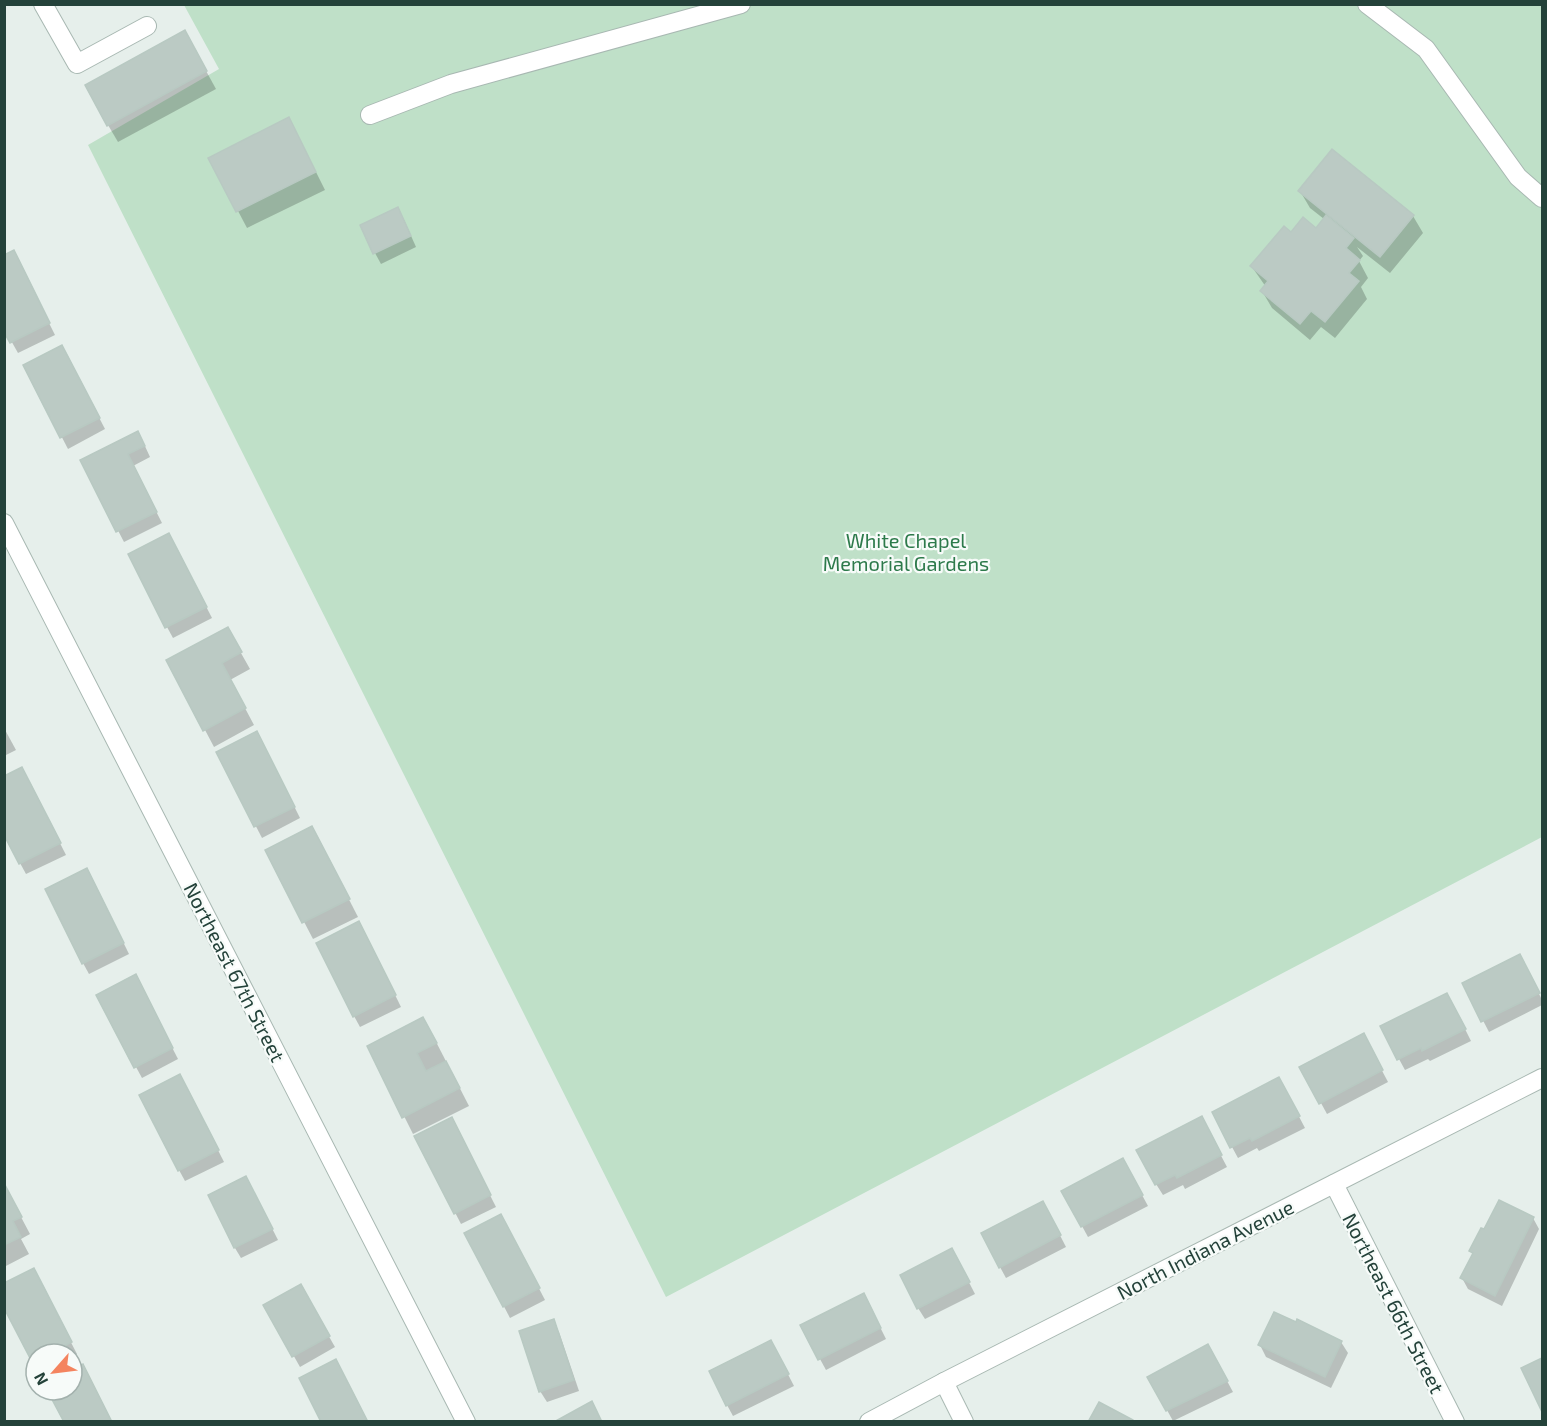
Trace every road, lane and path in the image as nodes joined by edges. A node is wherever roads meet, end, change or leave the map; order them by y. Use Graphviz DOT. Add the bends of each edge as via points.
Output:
graph roads {
  1 [pos="43,4"];
  2 [pos="741,4"];
  3 [pos="1367,4"];
  4 [pos="147,26"];
  5 [pos="370,115"];
  6 [pos="1542,198"];
  7 [pos="4,523"];
  8 [pos="1542,1078"];
  9 [pos="1334,1184"];
  10 [pos="944,1382"];
  11 [pos="466,1422"];
  12 [pos="869,1422"];
  13 [pos="964,1422"];
  14 [pos="1455,1422"];
  1 -- 4 [label="street" via="77,64"];
  2 -- 5 [label="street" via="451,84"];
  3 -- 6 [label="street" via="1426,49 1518,177"];
  7 -- 11 [label="street, Northeast 67th Street"];
  8 -- 9 [label="street, North Indiana Avenue"];
  9 -- 10 [label="street, North Indiana Avenue"];
  9 -- 14 [label="street, Northeast 66th Street"];
  10 -- 12 [label="street, North Indiana Avenue"];
  10 -- 13 [label="street"];
}
